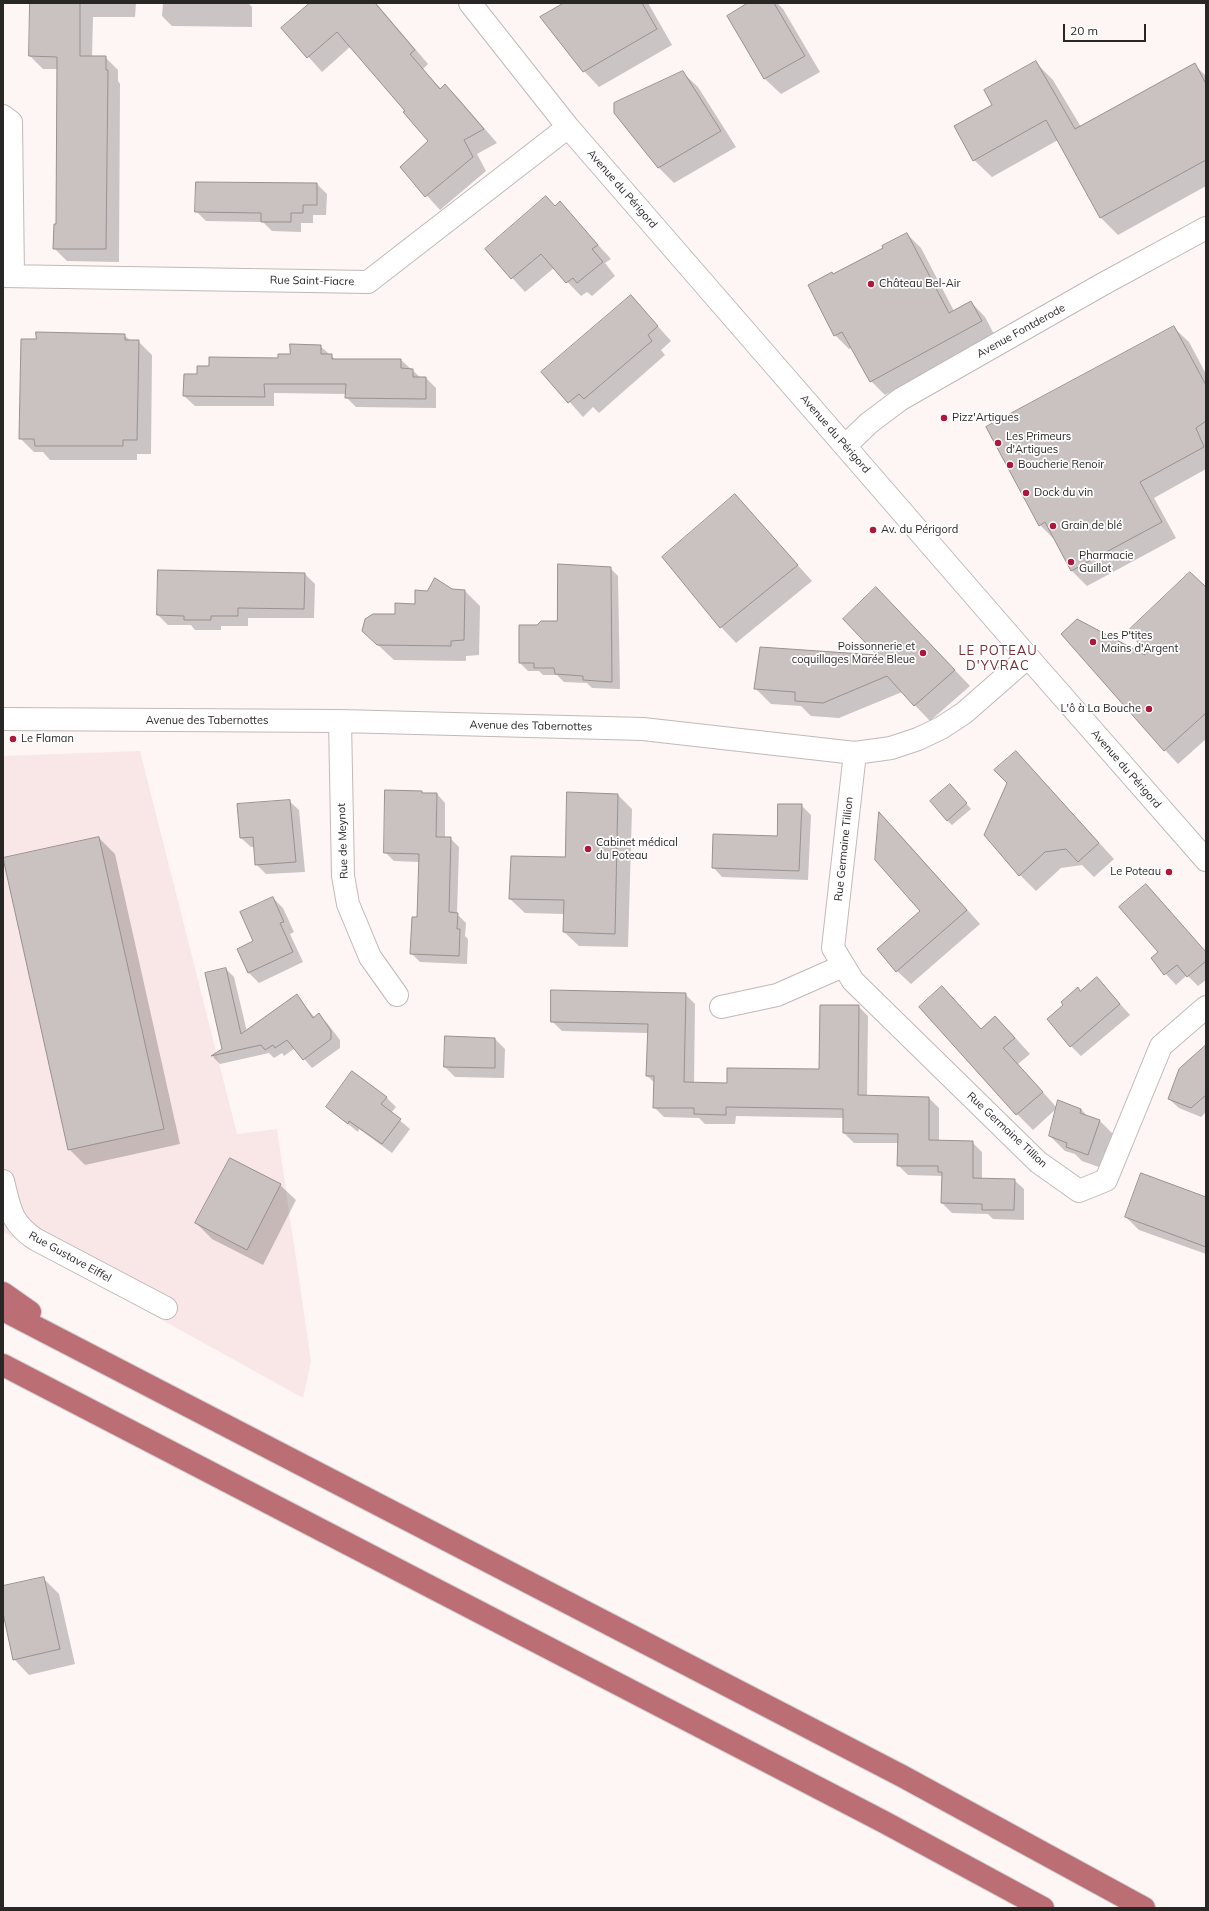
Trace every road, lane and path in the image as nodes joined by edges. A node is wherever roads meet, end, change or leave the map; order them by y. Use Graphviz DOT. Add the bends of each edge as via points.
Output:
graph roads {
  1 [pos="470,3"];
  2 [pos="3,116"];
  3 [pos="568,127"];
  4 [pos="1206,228"];
  5 [pos="8,276"];
  6 [pos="845,446"];
  7 [pos="1028,657"];
  8 [pos="3,719"];
  9 [pos="340,722"];
  10 [pos="855,753"];
  11 [pos="1206,860"];
  12 [pos="843,966"];
  13 [pos="396,995"];
  14 [pos="721,1007"];
  15 [pos="1206,1007"];
  16 [pos="3,1180"];
  17 [pos="3,1293"];
  18 [pos="166,1308"];
  19 [pos="3,1310"];
  20 [pos="80,1350"];
  21 [pos="3,1365"];
  22 [pos="1043,1908"];
  23 [pos="1144,1908"];
  1 -- 3 [label="street, Avenue du Périgord"];
  2 -- 5 [label="street" via="11,122"];
  3 -- 5 [label="street, Rue Saint-Fiacre" via="368,282"];
  3 -- 6 [label="street, Avenue du Périgord"];
  4 -- 6 [label="street, Avenue Fontderode" via="908,396 869,423"];
  6 -- 7 [label="street, Avenue du Périgord"];
  7 -- 10 [label="street, Avenue des Tabernottes" via="964,713 941,728 891,748"];
  7 -- 11 [label="street, Avenue du Périgord"];
  8 -- 9 [label="street, Avenue des Tabernottes"];
  9 -- 10 [label="street, Avenue des Tabernottes" via="644,729"];
  9 -- 13 [label="street, Rue de Meynot" via="343,876 348,904 370,957"];
  10 -- 12 [label="street, Rue Germaine Tillion" via="833,948"];
  12 -- 14 [label="street" via="777,995"];
  12 -- 15 [label="street, Rue Germaine Tillion" via="853,981 1038,1162 1079,1191 1106,1180 1161,1046"];
  16 -- 18 [label="street, Rue Gustave Eiffel" via="10,1212 22,1230"];
  17 -- 20 [label="highway"];
  19 -- 20 [label="highway"];
  20 -- 23 [label="highway" via="895,1772"];
  21 -- 22 [label="highway" via="884,1822"];
}
